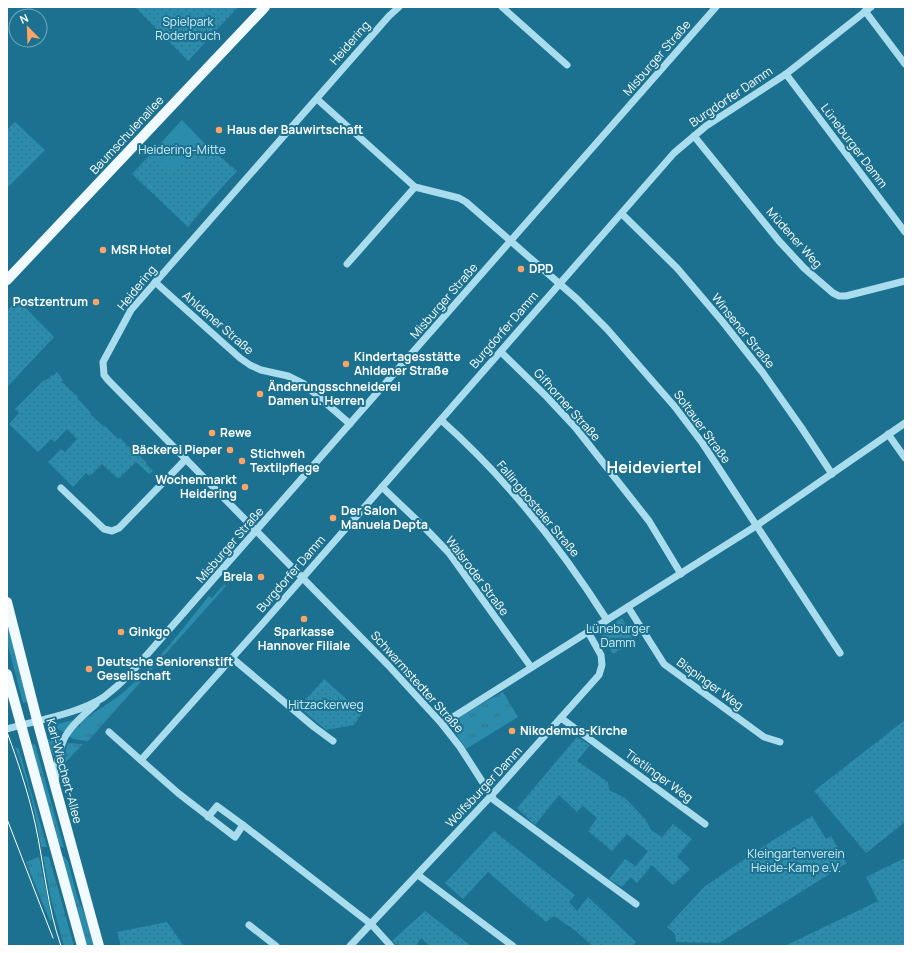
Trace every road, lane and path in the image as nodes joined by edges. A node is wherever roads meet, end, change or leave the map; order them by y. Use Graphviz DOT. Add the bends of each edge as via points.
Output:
graph roads {
  1 [pos="264,7"];
  2 [pos="502,7"];
  3 [pos="394,8"];
  4 [pos="714,8"];
  5 [pos="868,9"];
  6 [pos="905,64"];
  7 [pos="568,65"];
  8 [pos="786,74"];
  9 [pos="317,99"];
  10 [pos="694,136"];
  11 [pos="415,187"];
  12 [pos="622,214"];
  13 [pos="905,232"];
  14 [pos="511,241"];
  15 [pos="347,264"];
  16 [pos="7,280"];
  17 [pos="905,281"];
  18 [pos="155,282"];
  19 [pos="560,283"];
  20 [pos="501,352"];
  21 [pos="441,420"];
  22 [pos="905,422"];
  23 [pos="350,424"];
  24 [pos="888,434"];
  25 [pos="905,458"];
  26 [pos="186,459"];
  27 [pos="832,474"];
  28 [pos="382,487"];
  29 [pos="61,488"];
  30 [pos="756,526"];
  31 [pos="256,531"];
  32 [pos="682,574"];
  33 [pos="303,577"];
  34 [pos="7,602"];
  35 [pos="628,607"];
  36 [pos="607,620"];
  37 [pos="588,632"];
  38 [pos="840,653"];
  39 [pos="232,658"];
  40 [pos="531,667"];
  41 [pos="7,674"];
  42 [pos="104,696"];
  43 [pos="561,718"];
  44 [pos="37,720"];
  45 [pos="442,724"];
  46 [pos="20,725"];
  47 [pos="7,729"];
  48 [pos="109,732"];
  49 [pos="333,741"];
  50 [pos="780,742"];
  51 [pos="141,760"];
  52 [pos="55,786"];
  53 [pos="492,796"];
  54 [pos="208,817"];
  55 [pos="705,824"];
  56 [pos="243,826"];
  57 [pos="418,875"];
  58 [pos="636,904"];
  59 [pos="371,924"];
  60 [pos="249,925"];
  61 [pos="82,946"];
  62 [pos="99,946"];
  63 [pos="276,946"];
  64 [pos="350,946"];
  65 [pos="391,946"];
  66 [pos="513,946"];
  1 -- 16 [label="main road, Baumschulenallee"];
  2 -- 7 [label="street"];
  3 -- 9 [label="street, Heidering"];
  4 -- 14 [label="street, Misburger Straße"];
  5 -- 6 [label="street"];
  5 -- 8 [label="street, Burgdorfer Damm"];
  8 -- 10 [label="street, Burgdorfer Damm"];
  8 -- 13 [label="street, Lüneburger Damm"];
  9 -- 11 [label="street"];
  9 -- 18 [label="street, Heidering"];
  10 -- 12 [label="street, Burgdorfer Damm" via="674,153"];
  10 -- 17 [label="street, Müdener Weg" via="779,240 804,268 833,293 846,296"];
  11 -- 14 [label="street, Soltauer Straße" via="459,198"];
  11 -- 15 [label="street"];
  12 -- 19 [label="street, Burgdorfer Damm"];
  12 -- 27 [label="street, Winsener Straße" via="676,268 722,321 763,373"];
  14 -- 19 [label="street, Soltauer Straße"];
  14 -- 23 [label="street, Misburger Straße"];
  18 -- 23 [label="street, Ahldener Straße" via="240,358 261,370 288,376 304,384"];
  18 -- 26 [label="street, Heidering" via="127,317 103,362 104,374"];
  19 -- 20 [label="street, Burgdorfer Damm"];
  19 -- 30 [label="street, Soltauer Straße" via="607,329 675,407 703,444"];
  20 -- 21 [label="street, Burgdorfer Damm"];
  20 -- 32 [label="street, Gifhorner Straße" via="574,427 649,521"];
  21 -- 28 [label="street, Burgdorfer Damm"];
  21 -- 36 [label="street, Fallingbosteler Straße" via="500,478 532,515 583,582"];
  22 -- 24 [label="street"];
  23 -- 31 [label="street, Misburger Straße"];
  24 -- 25 [label="street"];
  24 -- 27 [label="street"];
  26 -- 29 [label="street" via="119,528 112,531 104,529"];
  26 -- 31 [label="street, Heidering"];
  27 -- 30 [label="street"];
  28 -- 33 [label="street, Burgdorfer Damm"];
  28 -- 40 [label="street, Walsroder Straße" via="449,553"];
  30 -- 32 [label="street"];
  30 -- 38 [label="street, Soltauer Straße"];
  31 -- 33 [label="street, Schwarmstedter Straße"];
  31 -- 42 [label="street, Misburger Straße" via="133,671"];
  32 -- 35 [label="street"];
  33 -- 39 [label="street, Burgdorfer Damm"];
  33 -- 45 [label="street, Schwarmstedter Straße"];
  34 -- 44 [label="main road, Karl-Wiechert-Allee"];
  35 -- 36 [label="street"];
  35 -- 50 [label="street, Bispinger Weg" via="664,664 764,737"];
  36 -- 37 [label="street"];
  37 -- 40 [label="street"];
  37 -- 43 [label="street, Wolfsburger Damm" via="601,655 601,670 599,676"];
  39 -- 49 [label="street"];
  39 -- 51 [label="street, Burgdorfer Damm"];
  40 -- 45 [label="street"];
  41 -- 46 [label="main road"];
  42 -- 44 [label="street, Misburger Straße" via="75,710"];
  42 -- 52 [label="street" via="76,722 64,739 59,753"];
  43 -- 53 [label="street, Wolfsburger Damm"];
  43 -- 55 [label="street, Tietlinger Weg"];
  44 -- 46 [label="street, Misburger Straße"];
  44 -- 52 [label="main road, Karl-Wiechert-Allee"];
  45 -- 53 [label="street, Schwarmstedter Straße"];
  46 -- 47 [label="street, Misburger Straße"];
  46 -- 61 [label="main road"];
  48 -- 51 [label="street"];
  51 -- 54 [label="street"];
  52 -- 62 [label="main road, Karl-Wiechert-Allee"];
  53 -- 57 [label="street, Wolfsburger Damm"];
  53 -- 58 [label="street, Schwarmstedter Straße"];
  54 -- 56 [label="street" via="217,806"];
  54 -- 56 [label="street" via="235,837"];
  56 -- 59 [label="street"];
  57 -- 59 [label="street, Wolfsburger Damm"];
  57 -- 66 [label="street"];
  59 -- 64 [label="street, Wolfsburger Damm"];
  59 -- 65 [label="street"];
  60 -- 63 [label="street"];
}
